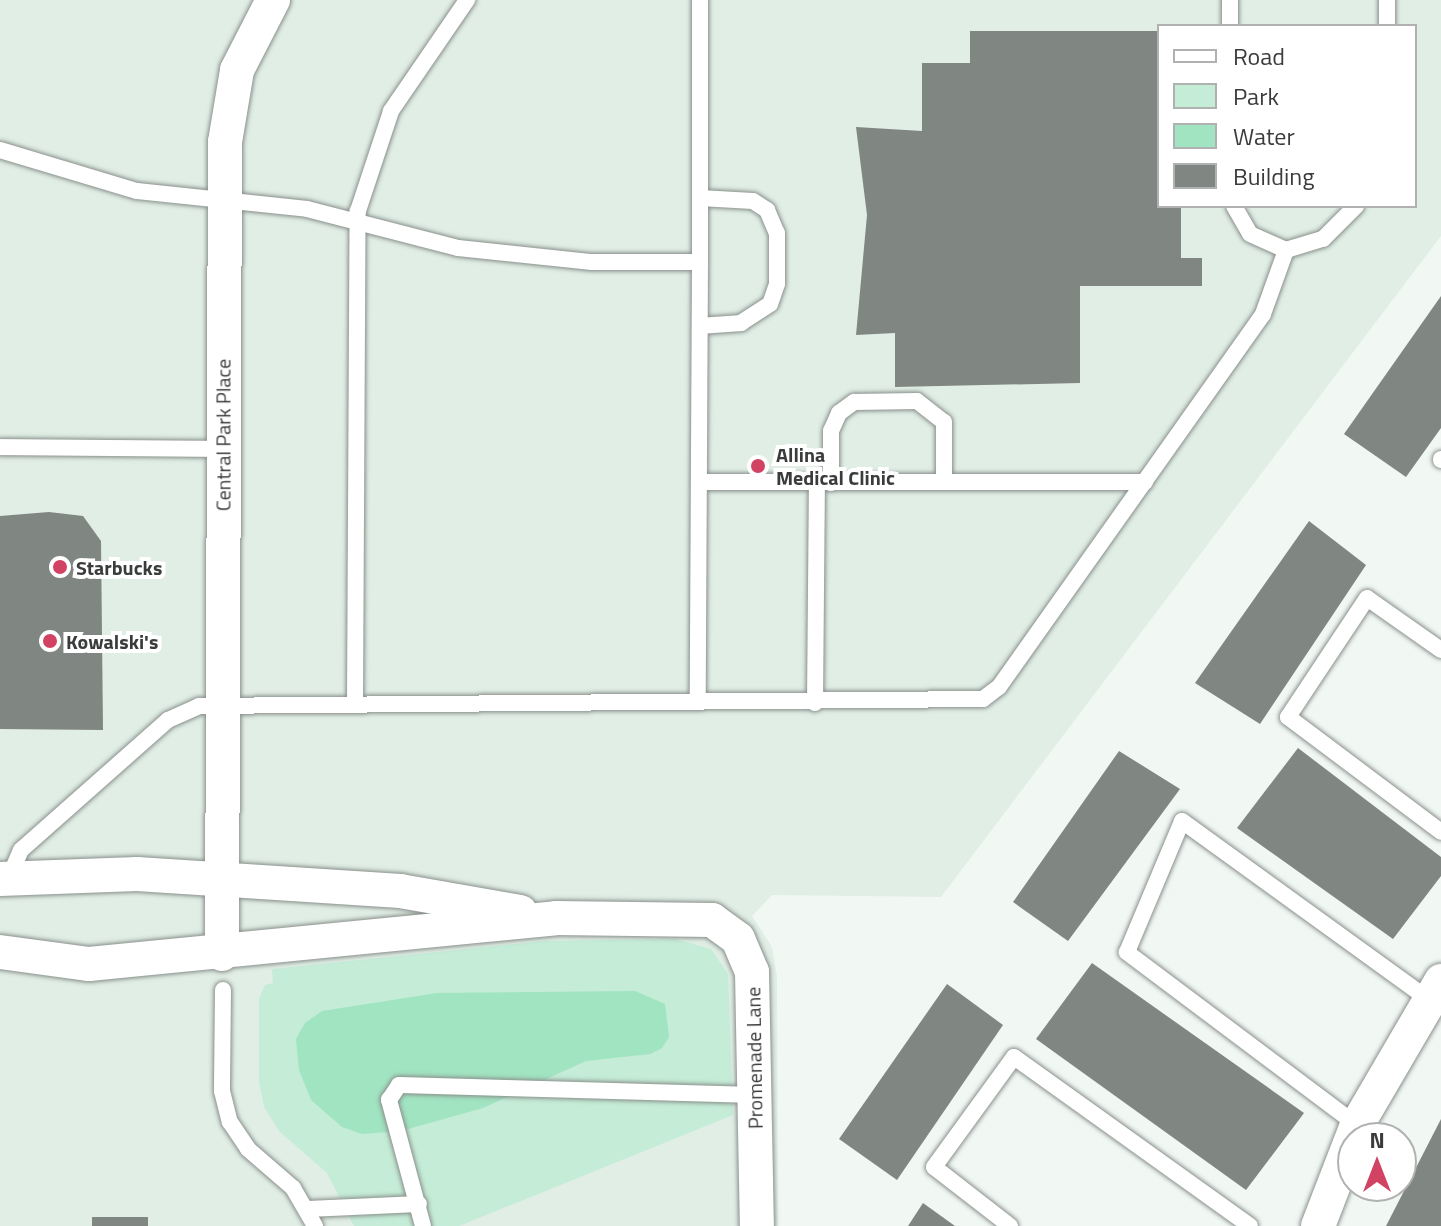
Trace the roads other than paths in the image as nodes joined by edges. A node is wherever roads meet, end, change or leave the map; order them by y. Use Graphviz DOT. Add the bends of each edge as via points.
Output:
graph roads {
  1 [pos="273,0"];
  2 [pos="467,0"];
  3 [pos="700,0"];
  4 [pos="1230,0"];
  5 [pos="1387,0"];
  6 [pos="1230,24"];
  7 [pos="1387,24"];
  8 [pos="0,150"];
  9 [pos="700,198"];
  10 [pos="223,199"];
  11 [pos="1235,208"];
  12 [pos="1354,208"];
  13 [pos="357,223"];
  14 [pos="1286,250"];
  15 [pos="700,262"];
  16 [pos="700,326"];
  17 [pos="0,447"];
  18 [pos="222,449"];
  19 [pos="700,482"];
  20 [pos="944,482"];
  21 [pos="1145,482"];
  22 [pos="824,483"];
  23 [pos="1441,650"];
  24 [pos="698,701"];
  25 [pos="355,703"];
  26 [pos="815,703"];
  27 [pos="223,704"];
  28 [pos="1441,832"];
  29 [pos="5,879"];
  30 [pos="222,879"];
  31 [pos="556,918"];
  32 [pos="0,952"];
  33 [pos="222,954"];
  34 [pos="223,990"];
  35 [pos="1435,990"];
  36 [pos="756,1095"];
  37 [pos="1353,1122"];
  38 [pos="1359,1122"];
  39 [pos="1337,1177"];
  40 [pos="419,1204"];
  41 [pos="308,1209"];
  42 [pos="315,1226"];
  43 [pos="423,1226"];
  44 [pos="757,1226"];
  45 [pos="1010,1226"];
  46 [pos="1250,1226"];
  47 [pos="1318,1226"];
  1 -- 10 [label="street, Central Park Place" via="237,70 229,103"];
  2 -- 13 [label="lane" via="391,111 363,187"];
  3 -- 9 [label="lane"];
  4 -- 6 [label="lane"];
  5 -- 7 [label="lane"];
  8 -- 10 [label="lane" via="137,191"];
  9 -- 15 [label="lane"];
  9 -- 16 [label="lane" via="753,201 767,210 777,233 777,284 770,304 741,323"];
  10 -- 13 [label="lane" via="307,209"];
  10 -- 18 [label="street, Central Park Place"];
  11 -- 14 [label="lane" via="1250,234"];
  12 -- 14 [label="lane" via="1323,239"];
  13 -- 15 [label="lane" via="506,255"];
  13 -- 25 [label="lane"];
  14 -- 21 [label="lane" via="1263,314"];
  15 -- 16 [label="lane"];
  16 -- 19 [label="lane"];
  17 -- 18 [label="lane"];
  18 -- 27 [label="street, Central Park Place"];
  19 -- 22 [label="lane"];
  19 -- 24 [label="lane"];
  20 -- 21 [label="lane"];
  20 -- 22 [label="lane"];
  20 -- 22 [label="lane" via="944,422 917,401 854,402 839,413 831,431"];
  21 -- 26 [label="lane" via="992,694 964,703"];
  22 -- 26 [label="lane"];
  23 -- 28 [label="lane" via="1367,598 1288,717"];
  24 -- 25 [label="lane"];
  24 -- 26 [label="lane"];
  25 -- 27 [label="lane"];
  27 -- 29 [label="lane" via="188,709 168,720 21,850"];
  27 -- 30 [label="street, Central Park Place"];
  29 -- 30 [label="street" via="102,872"];
  30 -- 31 [label="street, Promenade Lane" via="400,891"];
  30 -- 33 [label="street, Central Park Place"];
  31 -- 33 [label="street, Promenade Lane"];
  31 -- 36 [label="street, Promenade Lane" via="683,916 726,928 747,954 752,972"];
  32 -- 33 [label="street" via="89,964"];
  34 -- 41 [label="lane" via="222,1091 230,1122 248,1149"];
  35 -- 37 [label="lane" via="1182,821 1127,952"];
  35 -- 38 [label="street"];
  36 -- 40 [label="lane" via="399,1085 389,1100"];
  36 -- 44 [label="street, Promenade Lane"];
  39 -- 47 [label="street"];
  40 -- 41 [label="lane"];
  40 -- 43 [label="lane"];
  41 -- 42 [label="lane"];
  45 -- 46 [label="lane" via="934,1167 1014,1057"];
}
